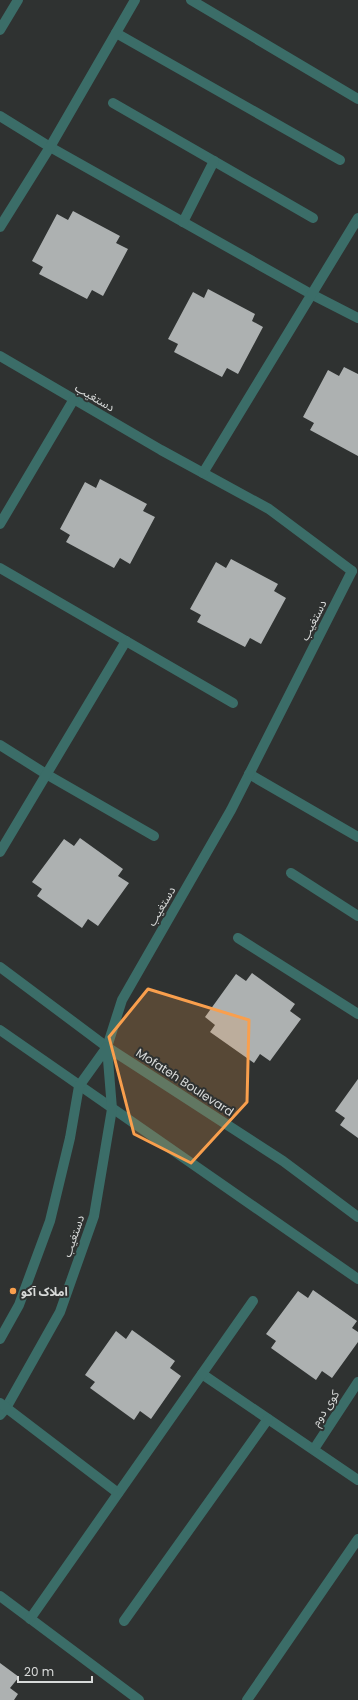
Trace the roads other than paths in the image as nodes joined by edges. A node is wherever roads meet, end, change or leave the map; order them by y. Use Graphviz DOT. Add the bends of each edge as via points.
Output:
graph roads {
  1 [pos="18,0"];
  2 [pos="135,0"];
  3 [pos="191,0"];
  4 [pos="0,30"];
  5 [pos="116,33"];
  6 [pos="358,99"];
  7 [pos="113,103"];
  8 [pos="0,116"];
  9 [pos="50,148"];
  10 [pos="340,160"];
  11 [pos="214,161"];
  12 [pos="313,218"];
  13 [pos="358,218"];
  14 [pos="182,222"];
  15 [pos="0,227"];
  16 [pos="312,294"];
  17 [pos="358,318"];
  18 [pos="0,356"];
  19 [pos="74,399"];
  20 [pos="203,473"];
  21 [pos="0,524"];
  22 [pos="0,568"];
  23 [pos="355,571"];
  24 [pos="126,641"];
  25 [pos="233,704"];
  26 [pos="0,745"];
  27 [pos="46,774"];
  28 [pos="249,774"];
  29 [pos="154,836"];
  30 [pos="358,837"];
  31 [pos="0,852"];
  32 [pos="292,873"];
  33 [pos="358,916"];
  34 [pos="238,938"];
  35 [pos="0,967"];
  36 [pos="358,1014"];
  37 [pos="0,1030"];
  38 [pos="107,1047"];
  39 [pos="79,1086"];
  40 [pos="112,1109"];
  41 [pos="358,1217"];
  42 [pos="358,1279"];
  43 [pos="253,1301"];
  44 [pos="0,1339"];
  45 [pos="202,1374"];
  46 [pos="358,1382"];
  47 [pos="2,1409"];
  48 [pos="268,1418"];
  49 [pos="314,1450"];
  50 [pos="358,1480"];
  51 [pos="118,1493"];
  52 [pos="358,1540"];
  53 [pos="0,1596"];
  54 [pos="30,1619"];
  55 [pos="124,1621"];
  56 [pos="139,1700"];
  57 [pos="247,1700"];
  1 -- 4 [label="street"];
  2 -- 5 [label="street"];
  3 -- 6 [label="street"];
  5 -- 9 [label="street"];
  5 -- 10 [label="street"];
  7 -- 11 [label="street"];
  8 -- 9 [label="street"];
  9 -- 14 [label="street"];
  9 -- 15 [label="street"];
  11 -- 12 [label="street"];
  11 -- 14 [label="street"];
  13 -- 16 [label="street"];
  14 -- 16 [label="street"];
  16 -- 17 [label="street"];
  16 -- 20 [label="street"];
  18 -- 19 [label="street, دستغیب"];
  19 -- 20 [label="street, دستغیب"];
  19 -- 21 [label="street"];
  20 -- 23 [label="street, دستغیب" via="269,509"];
  22 -- 24 [label="street"];
  23 -- 28 [label="street, دستغیب"];
  24 -- 25 [label="street"];
  24 -- 27 [label="street"];
  26 -- 27 [label="street"];
  27 -- 29 [label="street"];
  27 -- 31 [label="street"];
  28 -- 30 [label="street"];
  28 -- 38 [label="street, دستغیب" via="122,1000"];
  32 -- 33 [label="street"];
  34 -- 36 [label="street"];
  35 -- 38 [label="street, Mofateh Boulevard"];
  37 -- 39 [label="street"];
  38 -- 39 [label="street, دستغیب"];
  38 -- 40 [label="street, دستغیب"];
  38 -- 41 [label="street, Mofateh Boulevard" via="283,1161"];
  39 -- 40 [label="street"];
  39 -- 44 [label="street, دستغیب" via="70,1138 50,1221 19,1305"];
  40 -- 42 [label="street"];
  40 -- 47 [label="street, دستغیب" via="94,1216 60,1312"];
  43 -- 45 [label="street"];
  45 -- 48 [label="street"];
  45 -- 51 [label="street"];
  46 -- 49 [label="street, کوی دوم"];
  47 -- 51 [label="street"];
  48 -- 49 [label="street"];
  48 -- 55 [label="street"];
  49 -- 50 [label="street"];
  51 -- 54 [label="street"];
  52 -- 57 [label="street"];
  53 -- 54 [label="street"];
  54 -- 56 [label="street"];
}
